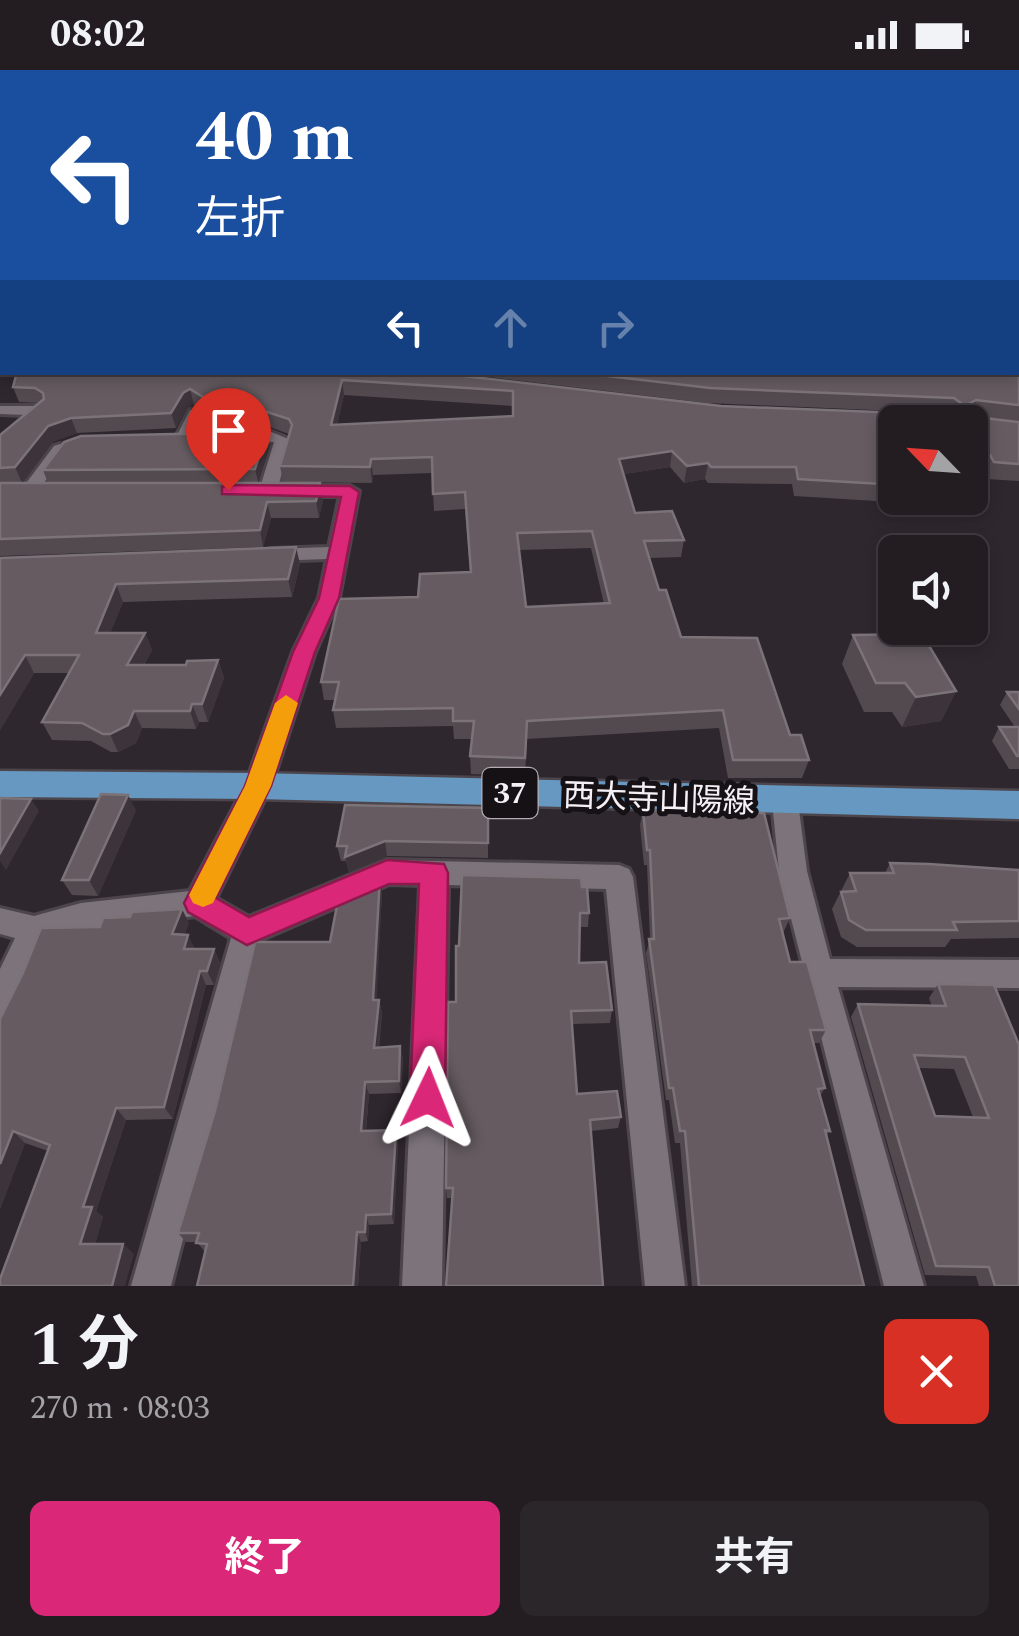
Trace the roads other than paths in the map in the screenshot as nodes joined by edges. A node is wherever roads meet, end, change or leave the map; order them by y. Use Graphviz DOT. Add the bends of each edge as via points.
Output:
graph roads {
  1 [pos="0,410"];
  2 [pos="195,412"];
  3 [pos="72,444"];
  4 [pos="0,448"];
  5 [pos="50,490"];
  6 [pos="248,490"];
  7 [pos="268,490"];
  8 [pos="336,553"];
  9 [pos="257,556"];
  10 [pos="0,784"];
  11 [pos="258,786"];
  12 [pos="785,802"];
  13 [pos="1019,804"];
  14 [pos="434,873"];
  15 [pos="199,903"];
  16 [pos="0,921"];
  17 [pos="34,929"];
  18 [pos="247,932"];
  19 [pos="818,973"];
  20 [pos="1016,980"];
  21 [pos="0,1003"];
  22 [pos="150,1286"];
  23 [pos="422,1286"];
  24 [pos="665,1286"];
  25 [pos="904,1286"];
  1 -- 4 [label="street" via="39,411"];
  2 -- 7 [label="street" via="191,436 264,434 283,440"];
  3 -- 5 [label="street" via="23,491"];
  6 -- 7 [label="street"];
  7 -- 8 [label="street" via="350,492"];
  8 -- 9 [label="street"];
  8 -- 11 [label="street" via="329,598"];
  10 -- 11 [label="main road, 西大寺山陽線 / 37"];
  11 -- 12 [label="main road, 西大寺山陽線 / 37"];
  11 -- 15 [label="street"];
  12 -- 13 [label="main road, 西大寺山陽線 / 37"];
  12 -- 19 [label="street"];
  14 -- 18 [label="street" via="387,872"];
  14 -- 23 [label="street"];
  14 -- 24 [label="street" via="619,878"];
  15 -- 17 [label="street" via="81,916"];
  15 -- 18 [label="street"];
  16 -- 17 [label="street"];
  17 -- 21 [label="street"];
  18 -- 22 [label="street"];
  19 -- 20 [label="street"];
  19 -- 25 [label="street"];
}
